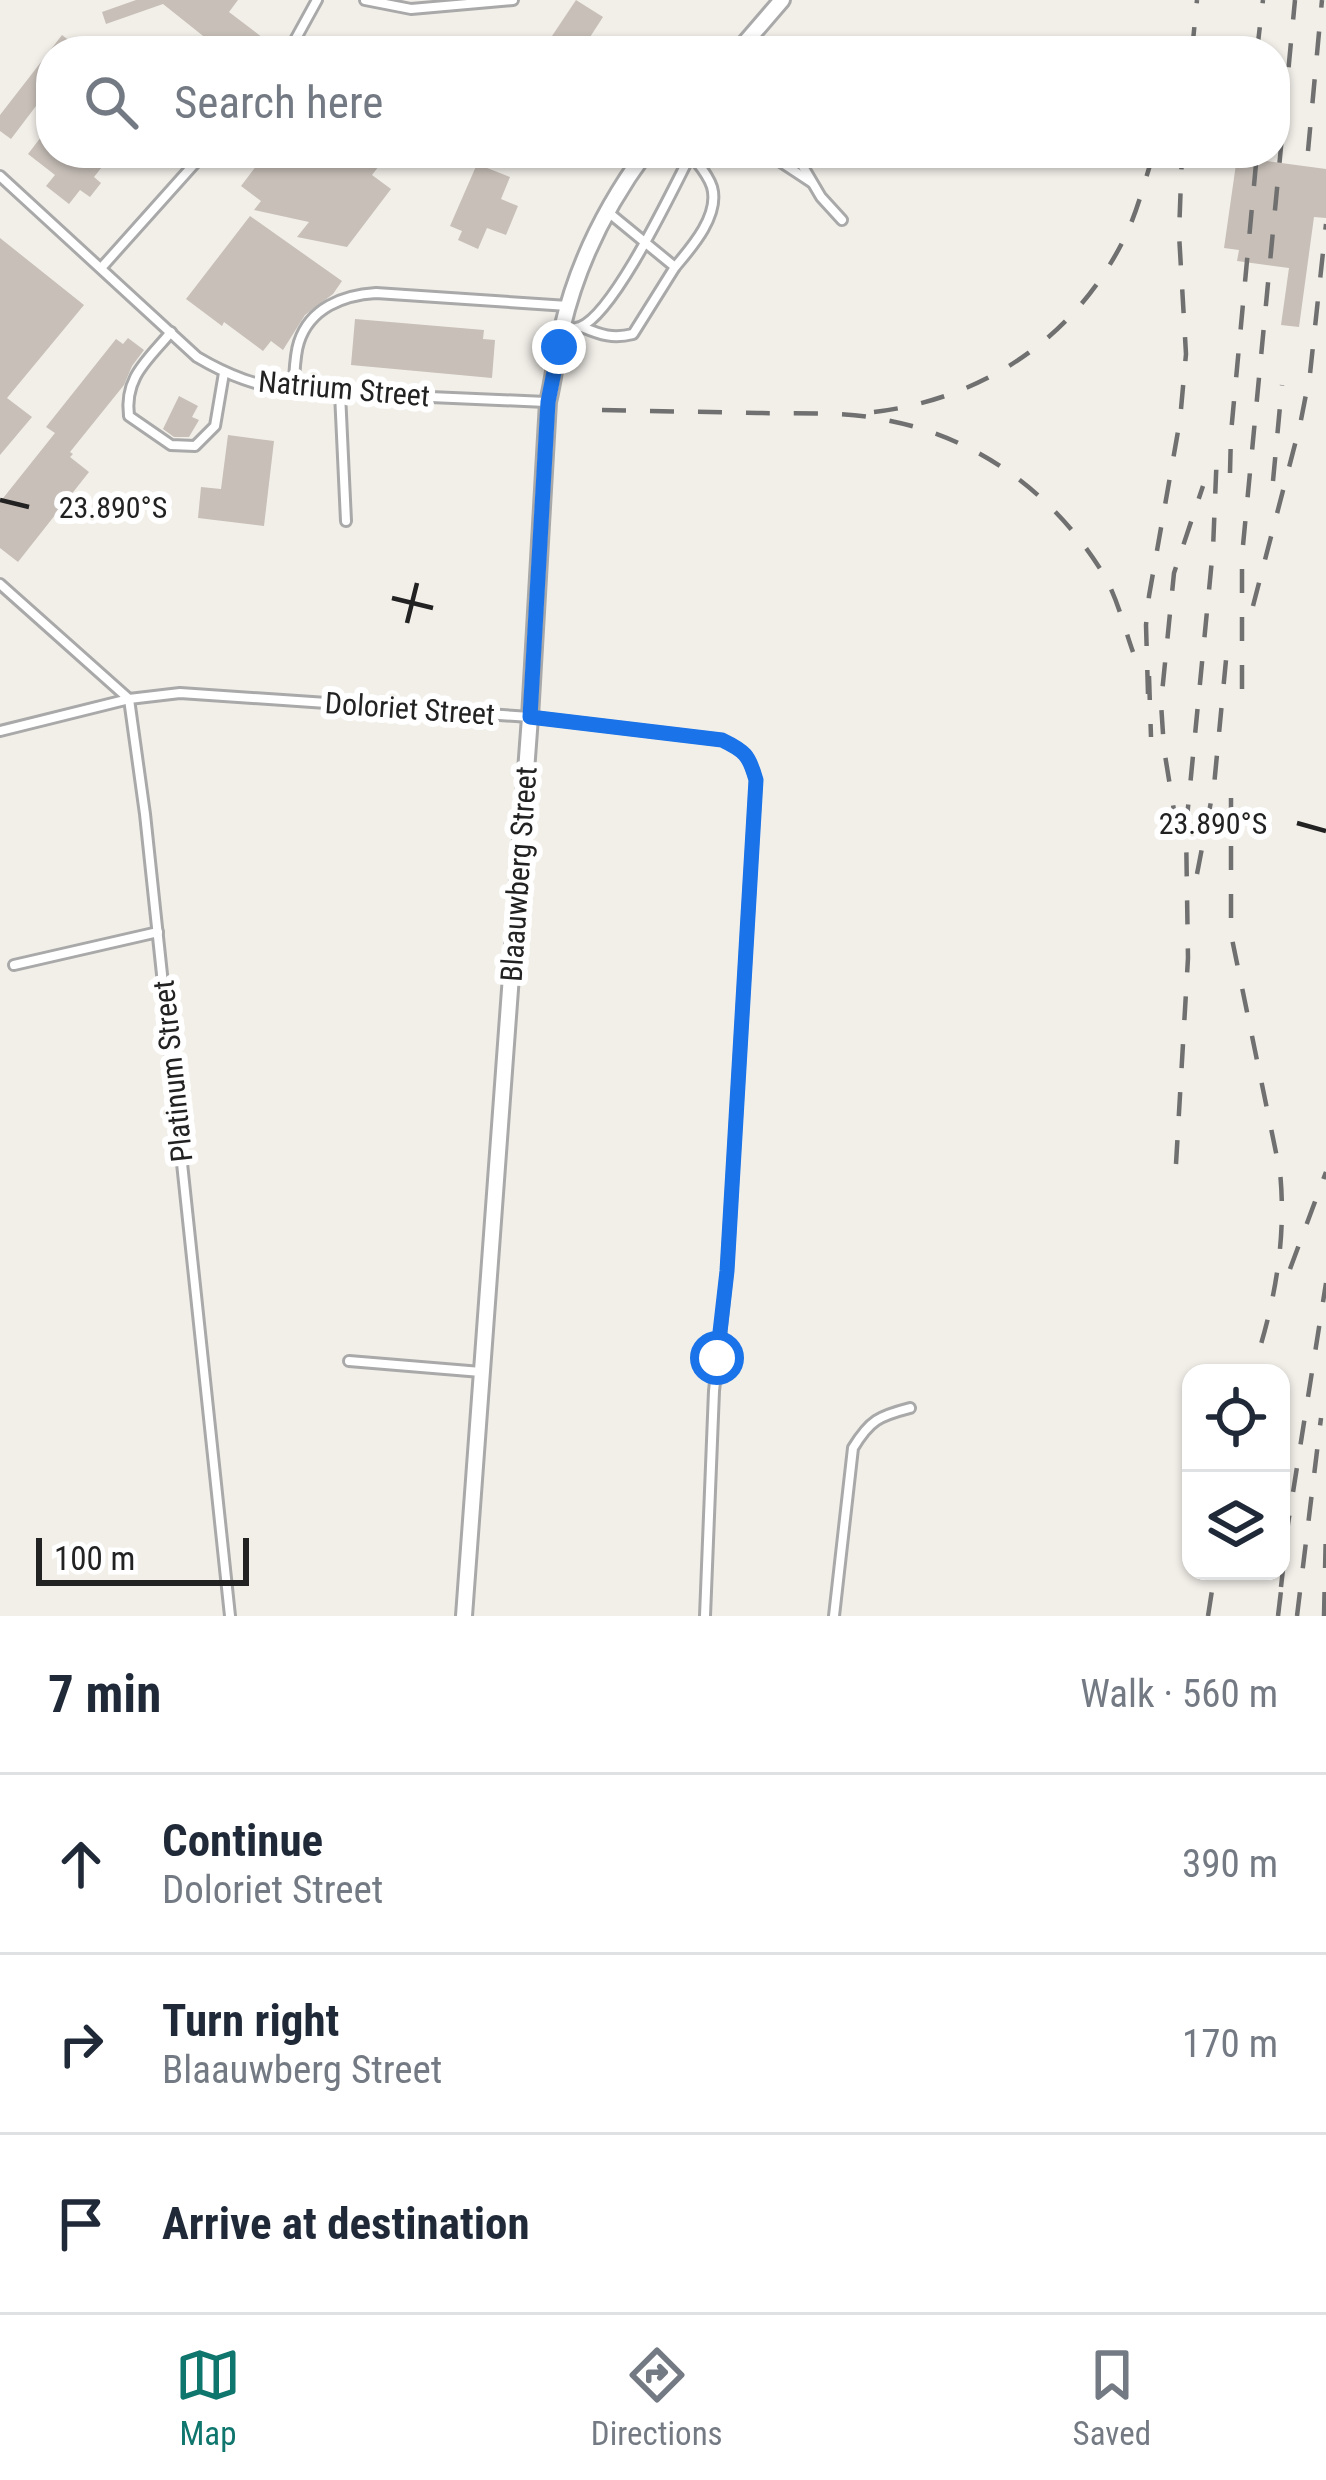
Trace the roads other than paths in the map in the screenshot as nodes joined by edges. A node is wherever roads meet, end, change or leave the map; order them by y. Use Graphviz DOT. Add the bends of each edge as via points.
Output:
graph roads {
  1 [pos="317,0"];
  2 [pos="364,0"];
  3 [pos="513,0"];
  4 [pos="782,0"];
  5 [pos="298,36"];
  6 [pos="751,36"];
  7 [pos="191,168"];
  8 [pos="635,168"];
  9 [pos="684,168"];
  10 [pos="702,168"];
  11 [pos="789,168"];
  12 [pos="803,168"];
  13 [pos="0,176"];
  14 [pos="811,183"];
  15 [pos="607,212"];
  16 [pos="842,220"];
  17 [pos="646,243"];
  18 [pos="102,267"];
  19 [pos="675,267"];
  20 [pos="568,306"];
  21 [pos="582,326"];
  22 [pos="562,330"];
  23 [pos="171,332"];
  24 [pos="224,373"];
  25 [pos="293,391"];
  26 [pos="340,393"];
  27 [pos="548,402"];
  28 [pos="346,520"];
  29 [pos="0,584"];
  30 [pos="129,699"];
  31 [pos="530,717"];
  32 [pos="0,731"];
  33 [pos="158,932"];
  34 [pos="14,965"];
  35 [pos="349,1361"];
  36 [pos="482,1372"];
  37 [pos="910,1408"];
  38 [pos="230,1616"];
  39 [pos="464,1616"];
  40 [pos="705,1616"];
  41 [pos="834,1616"];
  1 -- 5 [label="lane"];
  2 -- 3 [label="lane" via="411,9"];
  4 -- 6 [label="street"];
  7 -- 18 [label="lane"];
  8 -- 15 [label="street, Blaauwberg Street"];
  9 -- 17 [label="lane"];
  10 -- 19 [label="lane" via="714,199"];
  11 -- 14 [label="lane"];
  12 -- 14 [label="lane"];
  13 -- 18 [label="lane, Natrium Street"];
  14 -- 16 [label="lane"];
  15 -- 17 [label="lane"];
  15 -- 20 [label="street, Blaauwberg Street"];
  17 -- 19 [label="lane"];
  17 -- 21 [label="lane"];
  18 -- 23 [label="lane, Natrium Street"];
  19 -- 21 [label="lane" via="633,334 603,336"];
  20 -- 22 [label="street, Blaauwberg Street"];
  20 -- 25 [label="lane" via="344,296 301,337"];
  21 -- 22 [label="lane"];
  22 -- 27 [label="street, Blaauwberg Street"];
  23 -- 24 [label="lane, Natrium Street"];
  23 -- 24 [label="lane" via="134,377 129,416 171,446 195,446 214,426"];
  24 -- 25 [label="lane, Natrium Street"];
  25 -- 26 [label="lane, Natrium Street"];
  26 -- 27 [label="lane, Natrium Street"];
  26 -- 28 [label="lane"];
  27 -- 31 [label="street, Blaauwberg Street"];
  29 -- 30 [label="lane"];
  30 -- 31 [label="lane, Doloriet Street" via="180,693"];
  30 -- 32 [label="lane, Doloriet Street"];
  30 -- 33 [label="lane, Platinum Street"];
  31 -- 36 [label="street, Blaauwberg Street"];
  31 -- 40 [label="lane, Doloriet Street" via="722,740 742,750 756,780"];
  33 -- 34 [label="lane"];
  33 -- 38 [label="lane, Platinum Street"];
  35 -- 36 [label="lane"];
  36 -- 39 [label="street, Blaauwberg Street"];
  37 -- 41 [label="lane" via="880,1416 853,1448"];
}
